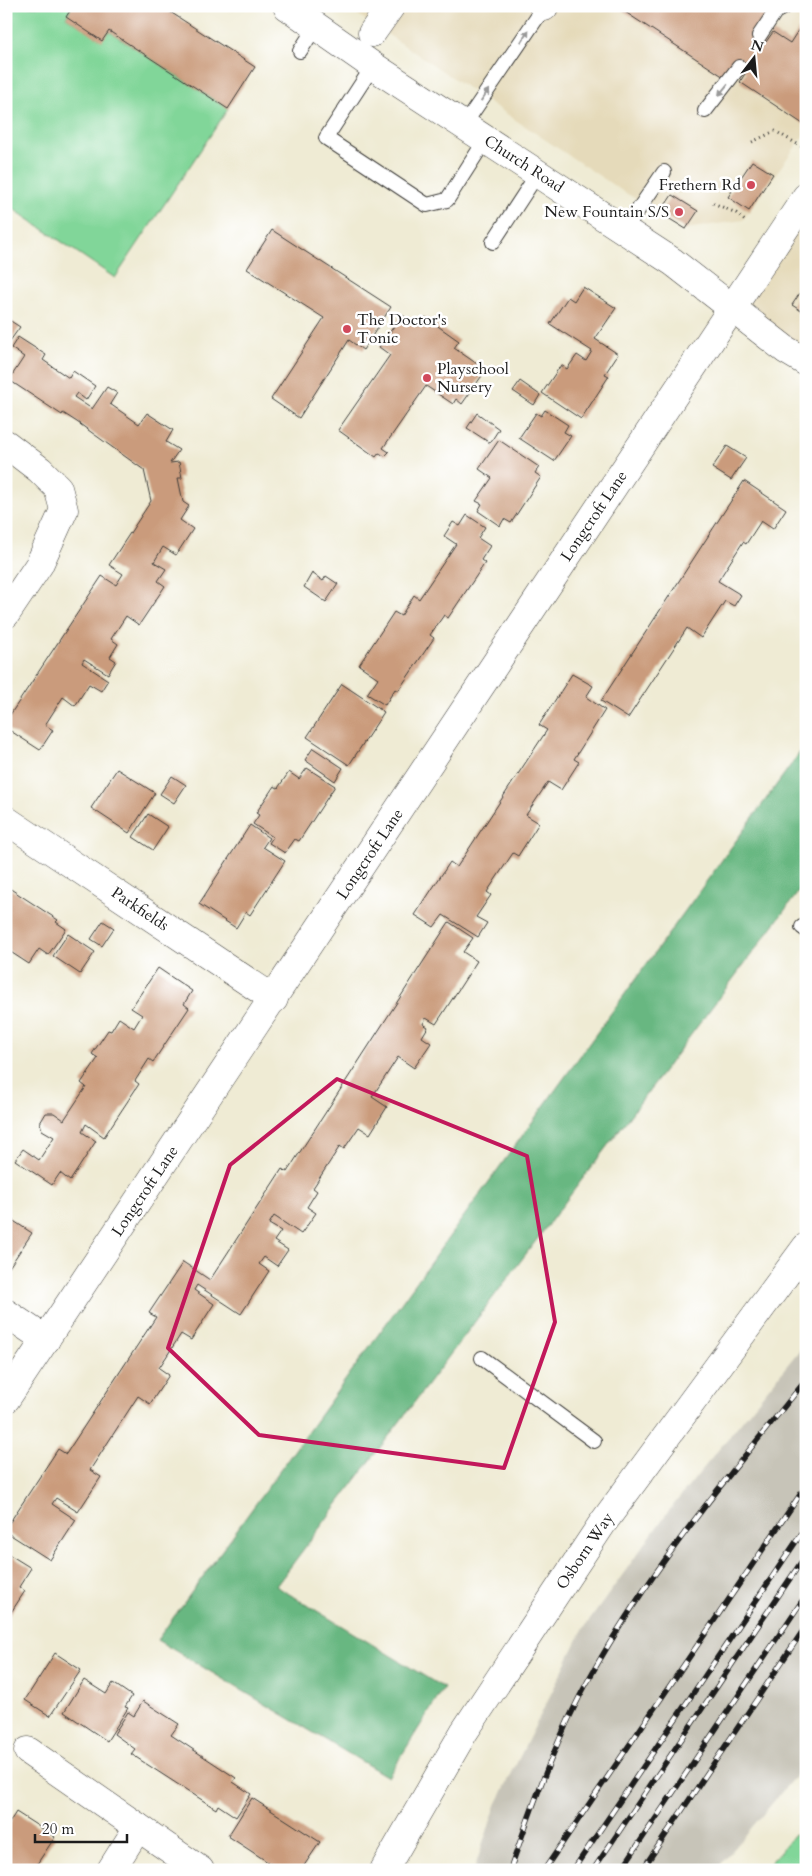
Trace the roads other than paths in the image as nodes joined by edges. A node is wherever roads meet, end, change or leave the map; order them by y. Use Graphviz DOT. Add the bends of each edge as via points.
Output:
graph roads {
  1 [pos="287,6"];
  2 [pos="391,6"];
  3 [pos="786,6"];
  4 [pos="544,7"];
  5 [pos="316,26"];
  6 [pos="372,33"];
  7 [pos="759,36"];
  8 [pos="300,51"];
  9 [pos="373,66"];
  10 [pos="739,67"];
  11 [pos="705,111"];
  12 [pos="464,125"];
  13 [pos="486,140"];
  14 [pos="664,172"];
  15 [pos="538,173"];
  16 [pos="806,197"];
  17 [pos="625,229"];
  18 [pos="493,242"];
  19 [pos="733,308"];
  20 [pos="806,362"];
  21 [pos="6,444"];
  22 [pos="6,614"];
  23 [pos="6,820"];
  24 [pos="274,999"];
  25 [pos="806,1247"];
  26 [pos="6,1313"];
  27 [pos="46,1340"];
  28 [pos="482,1358"];
  29 [pos="6,1399"];
  30 [pos="594,1441"];
  31 [pos="28,1751"];
  32 [pos="138,1827"];
  33 [pos="111,1870"];
  34 [pos="200,1870"];
  35 [pos="384,1870"];
  1 -- 5 [label="street, Church Road"];
  2 -- 6 [label="street"];
  3 -- 7 [label="lane" via="775,12"];
  12 -- 4 [label="lane, one-way"];
  5 -- 8 [label="lane"];
  5 -- 9 [label="street, Church Road"];
  9 -- 12 [label="street, Church Road"];
  9 -- 13 [label="lane" via="326,138 427,205 447,200"];
  10 -- 11 [label="lane, one-way"];
  12 -- 13 [label="street, Church Road"];
  13 -- 15 [label="street, Church Road"];
  14 -- 17 [label="lane"];
  15 -- 17 [label="street, Church Road"];
  15 -- 18 [label="lane"];
  16 -- 19 [label="street, Longcroft Lane" via="778,235"];
  17 -- 19 [label="street, Church Road"];
  19 -- 20 [label="street, Church Road"];
  19 -- 24 [label="street, Longcroft Lane"];
  21 -- 22 [label="street" via="58,488 64,510 39,565"];
  23 -- 24 [label="street, Parkfields"];
  24 -- 27 [label="street, Longcroft Lane"];
  25 -- 35 [label="street, Osborn Way" via="602,1524 464,1732"];
  26 -- 27 [label="street"];
  27 -- 29 [label="street, Longcroft Lane"];
  28 -- 30 [label="lane"];
  31 -- 32 [label="street"];
  32 -- 33 [label="street"];
  32 -- 34 [label="street"];
}
